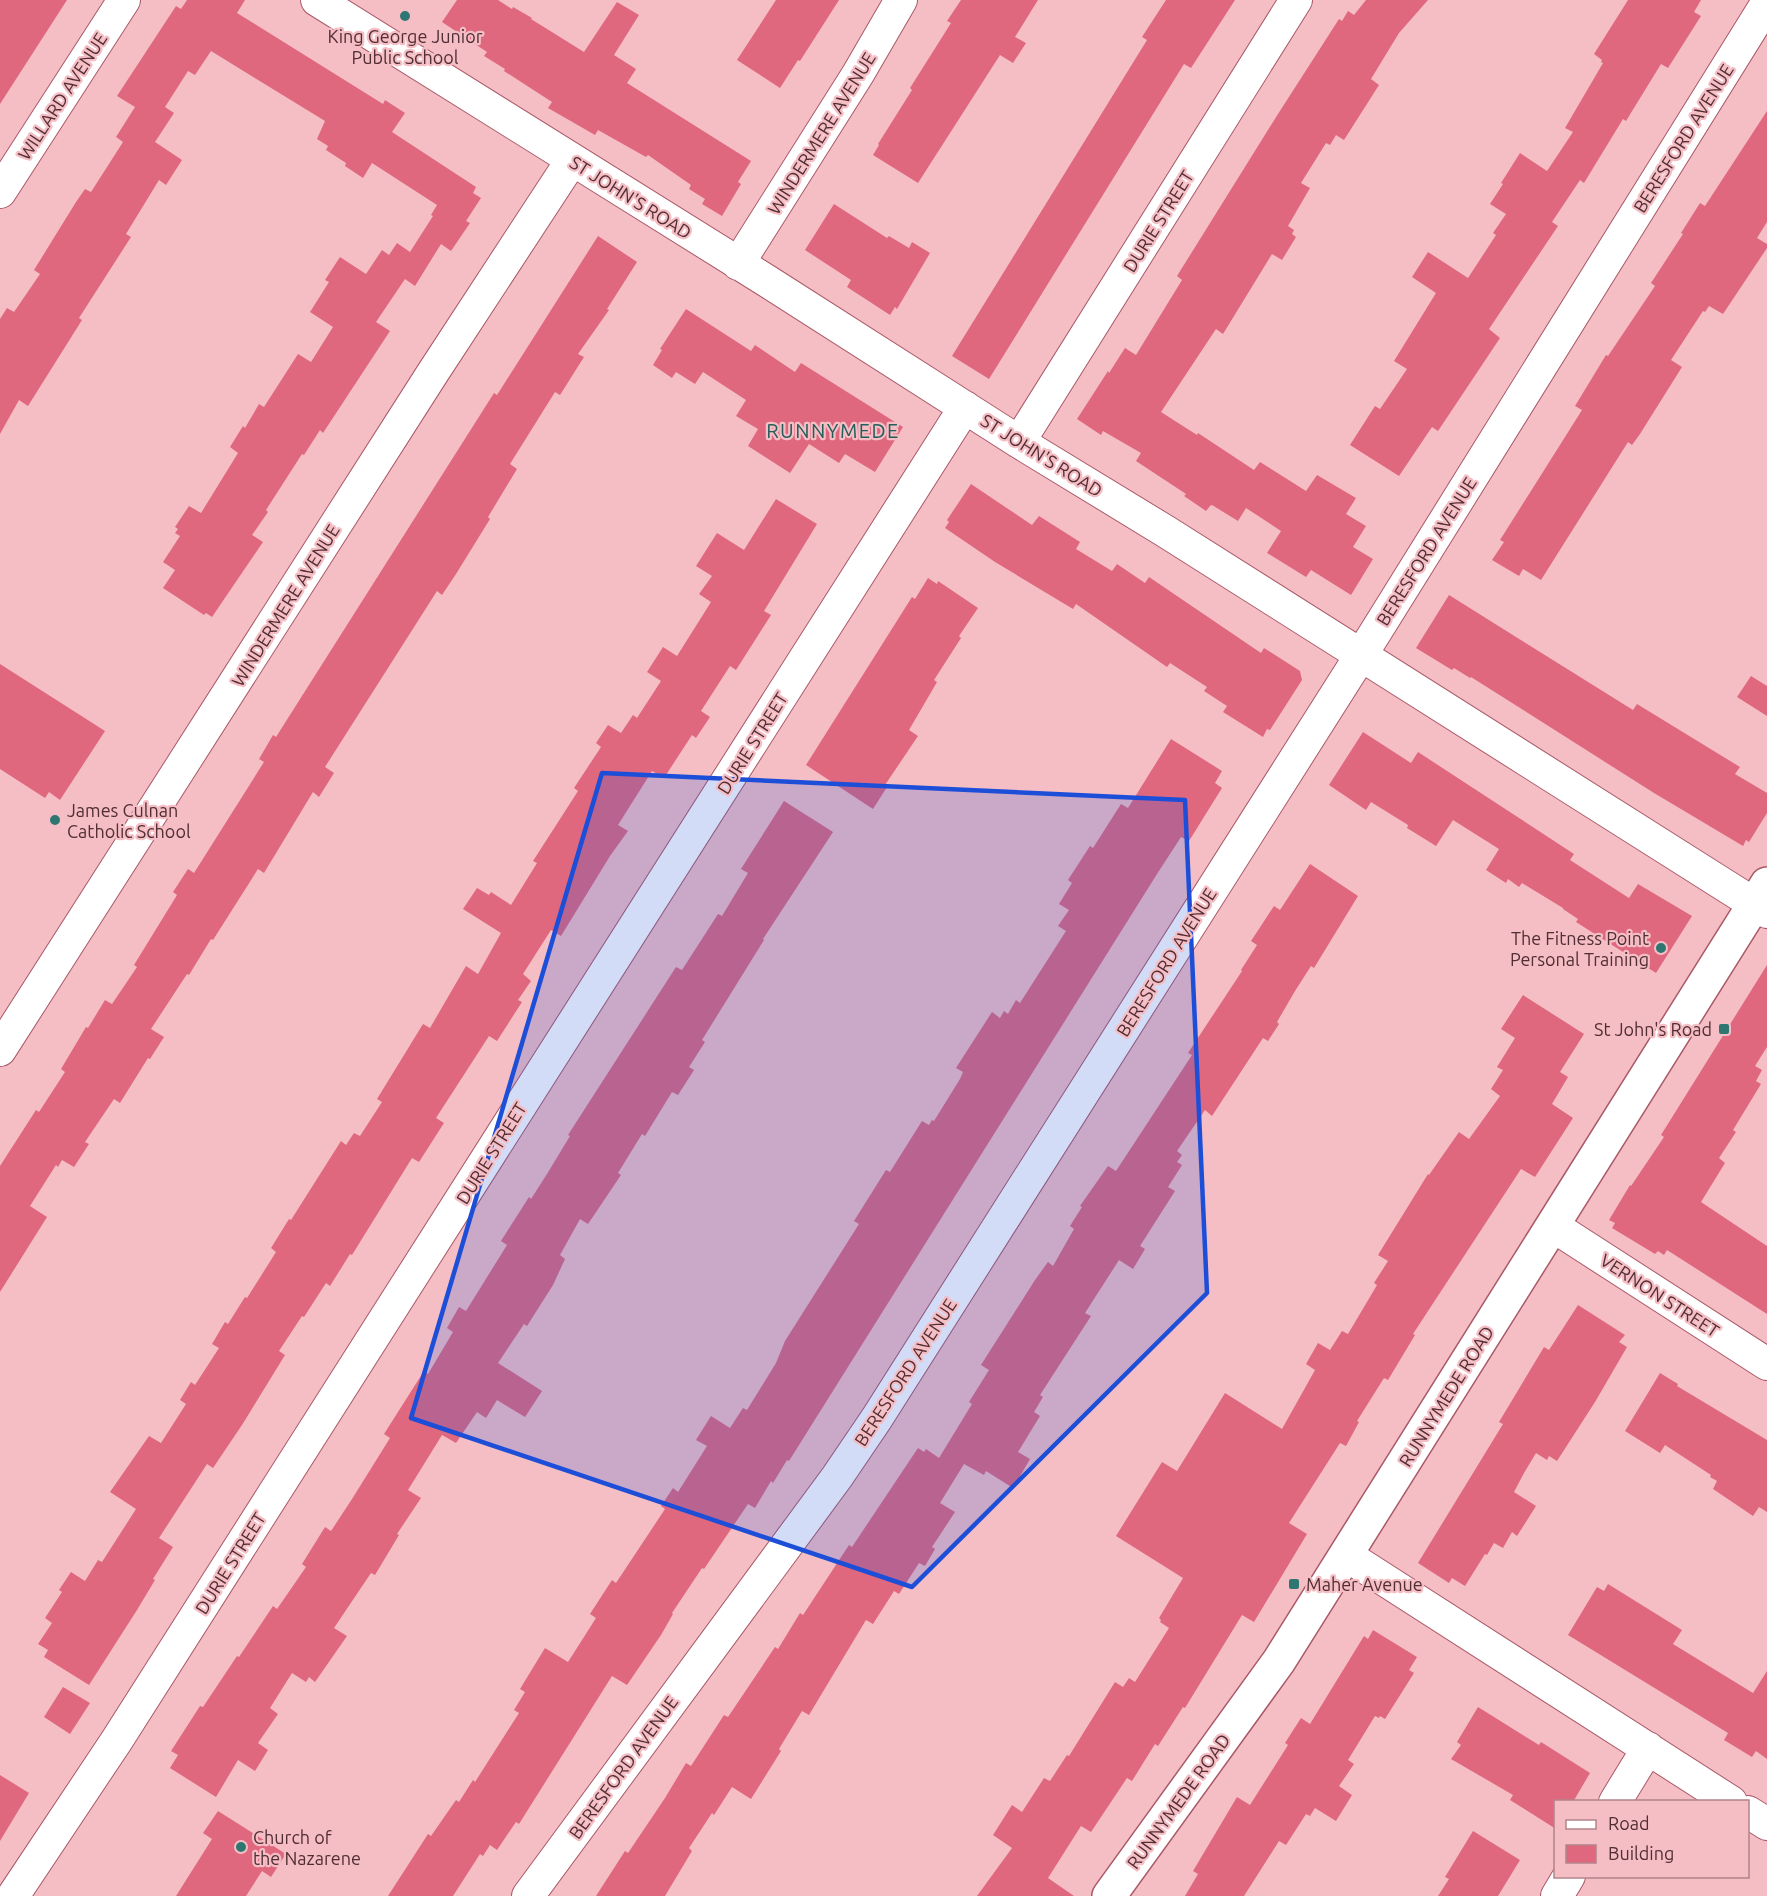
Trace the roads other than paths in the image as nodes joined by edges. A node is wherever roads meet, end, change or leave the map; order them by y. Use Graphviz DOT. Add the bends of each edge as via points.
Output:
graph roads {
  1 [pos="124,0"];
  2 [pos="316,0"];
  3 [pos="901,0"];
  4 [pos="1296,0"];
  5 [pos="1767,3"];
  6 [pos="572,160"];
  7 [pos="0,192"];
  8 [pos="738,264"];
  9 [pos="965,407"];
  10 [pos="1019,442"];
  11 [pos="1360,656"];
  12 [pos="1763,900"];
  13 [pos="0,1050"];
  14 [pos="1552,1226"];
  15 [pos="1767,1364"];
  16 [pos="1346,1556"];
  17 [pos="1648,1749"];
  18 [pos="1616,1800"];
  19 [pos="1728,1800"];
  20 [pos="1749,1813"];
  21 [pos="1767,1824"];
  22 [pos="1568,1878"];
  23 [pos="13,1896"];
  24 [pos="528,1896"];
  25 [pos="1109,1896"];
  26 [pos="1557,1896"];
  1 -- 7 [label="street, WILLARD AVENUE"];
  2 -- 6 [label="street, ST JOHN'S ROAD"];
  3 -- 8 [label="street, WINDERMERE AVENUE"];
  4 -- 10 [label="street, DURIE STREET"];
  5 -- 11 [label="street, BERESFORD AVENUE"];
  6 -- 8 [label="street, ST JOHN'S ROAD"];
  6 -- 13 [label="street, WINDERMERE AVENUE"];
  8 -- 9 [label="street, ST JOHN'S ROAD"];
  9 -- 10 [label="street, ST JOHN'S ROAD"];
  9 -- 23 [label="street, DURIE STREET" via="130,1720"];
  10 -- 11 [label="street, ST JOHN'S ROAD"];
  11 -- 12 [label="street, ST JOHN'S ROAD"];
  11 -- 24 [label="street, BERESFORD AVENUE" via="877,1418"];
  12 -- 14 [label="street, RUNNYMEDE ROAD"];
  14 -- 15 [label="street, VERNON STREET"];
  14 -- 16 [label="street, RUNNYMEDE ROAD"];
  16 -- 17 [label="street"];
  16 -- 25 [label="street, RUNNYMEDE ROAD" via="1278,1661"];
  17 -- 18 [label="street"];
  17 -- 19 [label="street"];
  20 -- 21 [label="street"];
  22 -- 26 [label="street"];
}
